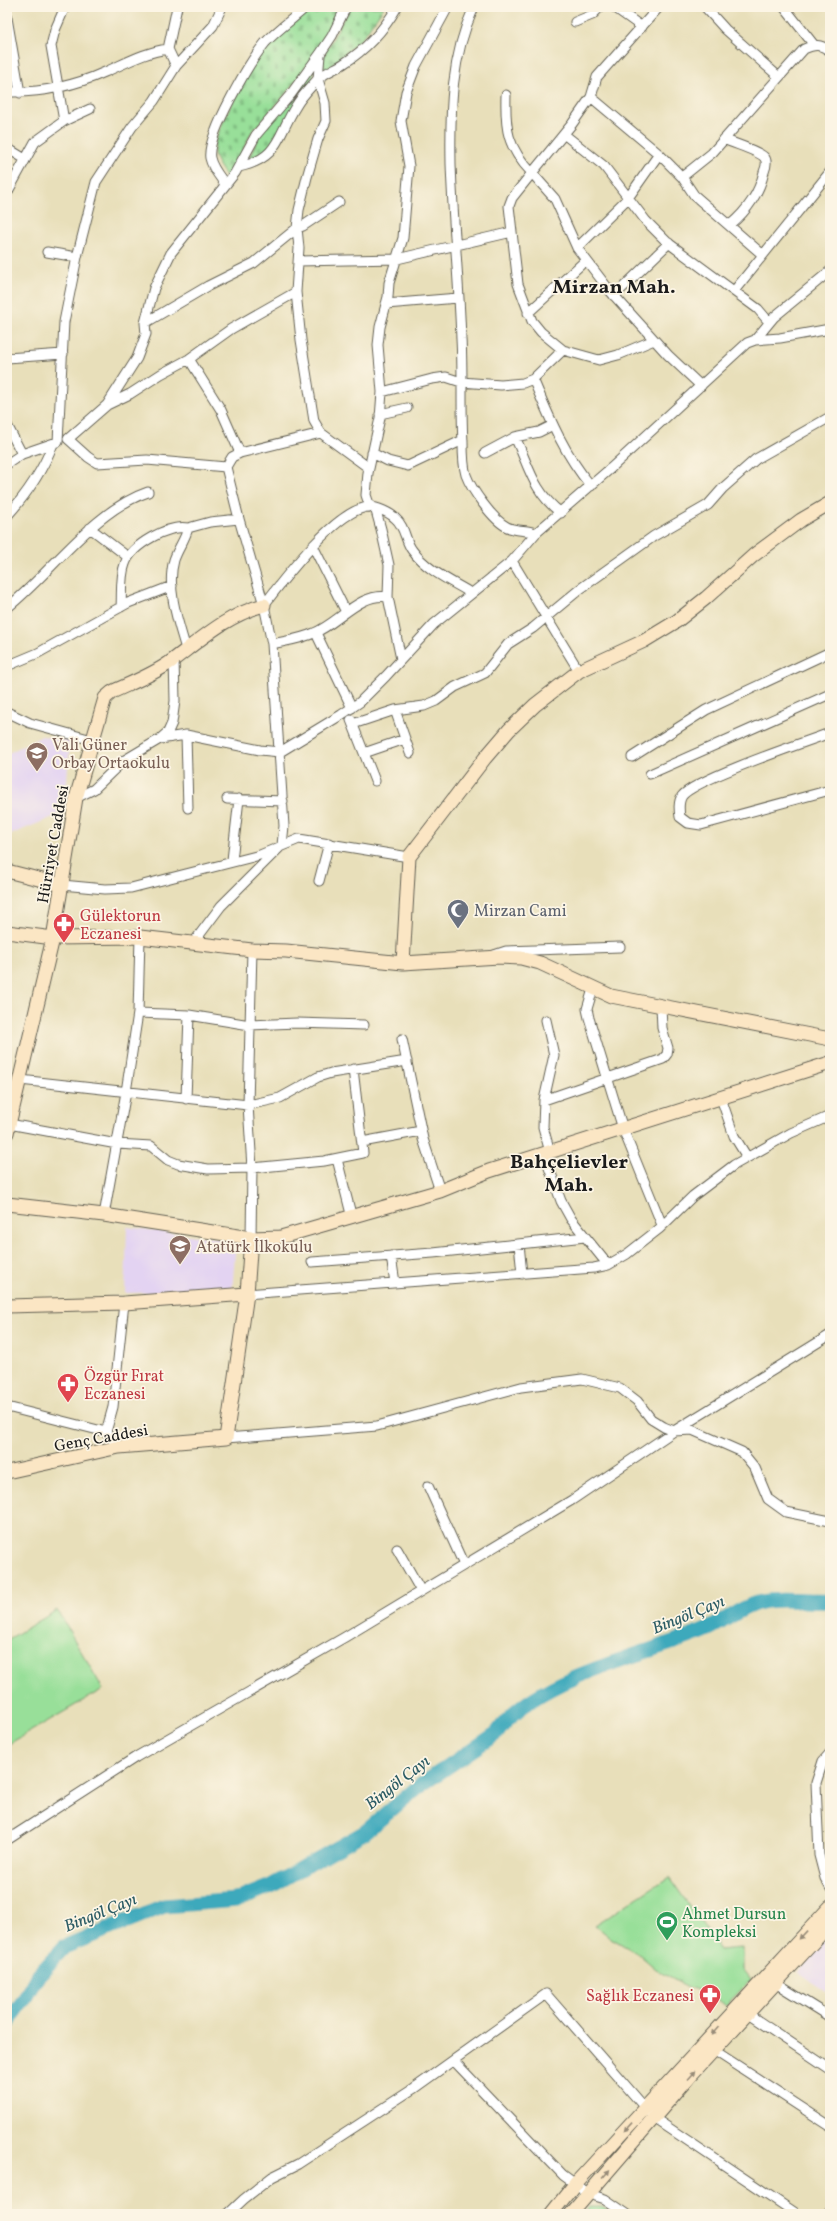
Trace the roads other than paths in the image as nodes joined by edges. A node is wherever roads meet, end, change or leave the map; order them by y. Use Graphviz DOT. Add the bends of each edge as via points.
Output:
graph roads {
  1 [pos="65,7"];
  2 [pos="177,7"];
  3 [pos="222,7"];
  4 [pos="306,7"];
  5 [pos="346,7"];
  6 [pos="397,7"];
  7 [pos="448,7"];
  8 [pos="474,7"];
  9 [pos="600,7"];
  10 [pos="614,7"];
  11 [pos="659,7"];
  12 [pos="705,7"];
  13 [pos="784,7"];
  14 [pos="7,18"];
  15 [pos="575,22"];
  16 [pos="642,27"];
  17 [pos="814,44"];
  18 [pos="168,49"];
  19 [pos="830,51"];
  20 [pos="320,54"];
  21 [pos="176,66"];
  22 [pos="779,78"];
  23 [pos="318,79"];
  24 [pos="58,88"];
  25 [pos="7,92"];
  26 [pos="20,93"];
  27 [pos="506,95"];
  28 [pos="591,97"];
  29 [pos="90,109"];
  30 [pos="64,121"];
  31 [pos="565,135"];
  32 [pos="724,139"];
  33 [pos="7,148"];
  34 [pos="659,154"];
  35 [pos="25,159"];
  36 [pos="239,167"];
  37 [pos="830,172"];
  38 [pos="532,173"];
  39 [pos="682,177"];
  40 [pos="225,184"];
  41 [pos="7,193"];
  42 [pos="628,198"];
  43 [pos="339,202"];
  44 [pos="730,225"];
  45 [pos="297,228"];
  46 [pos="512,232"];
  47 [pos="669,243"];
  48 [pos="455,247"];
  49 [pos="577,248"];
  50 [pos="47,252"];
  51 [pos="763,255"];
  52 [pos="77,257"];
  53 [pos="398,259"];
  54 [pos="586,260"];
  55 [pos="298,261"];
  56 [pos="830,271"];
  57 [pos="734,291"];
  58 [pos="296,292"];
  59 [pos="614,296"];
  60 [pos="458,298"];
  61 [pos="386,304"];
  62 [pos="528,313"];
  63 [pos="769,322"];
  64 [pos="146,323"];
  65 [pos="830,329"];
  66 [pos="654,340"];
  67 [pos="755,340"];
  68 [pos="563,350"];
  69 [pos="63,354"];
  70 [pos="7,358"];
  71 [pos="189,359"];
  72 [pos="533,379"];
  73 [pos="461,382"];
  74 [pos="701,386"];
  75 [pos="382,392"];
  76 [pos="107,405"];
  77 [pos="407,408"];
  78 [pos="380,414"];
  79 [pos="830,417"];
  80 [pos="7,425"];
  81 [pos="553,425"];
  82 [pos="321,433"];
  83 [pos="515,437"];
  84 [pos="68,439"];
  85 [pos="463,440"];
  86 [pos="55,443"];
  87 [pos="240,453"];
  88 [pos="372,453"];
  89 [pos="485,453"];
  90 [pos="22,454"];
  91 [pos="7,464"];
  92 [pos="226,467"];
  93 [pos="369,468"];
  94 [pos="591,486"];
  95 [pos="148,492"];
  96 [pos="830,503"];
  97 [pos="372,507"];
  98 [pos="561,513"];
  99 [pos="7,516"];
  100 [pos="239,520"];
  101 [pos="90,528"];
  102 [pos="188,528"];
  103 [pos="536,533"];
  104 [pos="313,546"];
  105 [pos="128,557"];
  106 [pos="512,561"];
  107 [pos="172,586"];
  108 [pos="471,593"];
  109 [pos="388,597"];
  110 [pos="264,605"];
  111 [pos="121,607"];
  112 [pos="7,608"];
  113 [pos="346,612"];
  114 [pos="546,615"];
  115 [pos="316,633"];
  116 [pos="272,644"];
  117 [pos="186,649"];
  118 [pos="830,652"];
  119 [pos="174,658"];
  120 [pos="401,659"];
  121 [pos="7,666"];
  122 [pos="579,671"];
  123 [pos="830,694"];
  124 [pos="349,710"];
  125 [pos="395,710"];
  126 [pos="7,712"];
  127 [pos="353,724"];
  128 [pos="830,733"];
  129 [pos="186,735"];
  130 [pos="160,739"];
  131 [pos="405,739"];
  132 [pos="92,740"];
  133 [pos="280,752"];
  134 [pos="364,753"];
  135 [pos="410,753"];
  136 [pos="632,757"];
  137 [pos="650,774"];
  138 [pos="375,781"];
  139 [pos="830,790"];
  140 [pos="76,798"];
  141 [pos="227,799"];
  142 [pos="239,799"];
  143 [pos="283,801"];
  144 [pos="188,808"];
  145 [pos="328,843"];
  146 [pos="282,844"];
  147 [pos="410,857"];
  148 [pos="232,860"];
  149 [pos="7,871"];
  150 [pos="318,881"];
  151 [pos="62,885"];
  152 [pos="7,932"];
  153 [pos="140,937"];
  154 [pos="53,938"];
  155 [pos="194,942"];
  156 [pos="620,947"];
  157 [pos="252,950"];
  158 [pos="487,958"];
  159 [pos="403,963"];
  160 [pos="593,989"];
  161 [pos="661,1006"];
  162 [pos="138,1013"];
  163 [pos="190,1015"];
  164 [pos="546,1020"];
  165 [pos="250,1025"];
  166 [pos="364,1025"];
  167 [pos="402,1039"];
  168 [pos="830,1039"];
  169 [pos="407,1061"];
  170 [pos="830,1063"];
  171 [pos="353,1069"];
  172 [pos="608,1077"];
  173 [pos="20,1080"];
  174 [pos="12,1092"];
  175 [pos="126,1092"];
  176 [pos="186,1098"];
  177 [pos="721,1098"];
  178 [pos="544,1100"];
  179 [pos="248,1105"];
  180 [pos="830,1116"];
  181 [pos="623,1129"];
  182 [pos="8,1130"];
  183 [pos="421,1131"];
  184 [pos="362,1142"];
  185 [pos="117,1144"];
  186 [pos="547,1153"];
  187 [pos="747,1157"];
  188 [pos="337,1159"];
  189 [pos="252,1168"];
  190 [pos="440,1191"];
  191 [pos="7,1204"];
  192 [pos="104,1215"];
  193 [pos="352,1218"];
  194 [pos="662,1225"];
  195 [pos="585,1237"];
  196 [pos="251,1238"];
  197 [pos="519,1244"];
  198 [pos="391,1256"];
  199 [pos="312,1262"];
  200 [pos="608,1265"];
  201 [pos="522,1274"];
  202 [pos="395,1283"];
  203 [pos="247,1294"];
  204 [pos="124,1303"];
  205 [pos="7,1306"];
  206 [pos="830,1335"];
  207 [pos="7,1406"];
  208 [pos="674,1430"];
  209 [pos="106,1432"];
  210 [pos="226,1438"];
  211 [pos="118,1447"];
  212 [pos="7,1472"];
  213 [pos="428,1486"];
  214 [pos="830,1521"];
  215 [pos="397,1549"];
  216 [pos="464,1565"];
  217 [pos="422,1591"];
  218 [pos="830,1753"];
  219 [pos="7,1840"];
  220 [pos="830,1887"];
  221 [pos="830,1907"];
  222 [pos="830,1924"];
  223 [pos="763,1978"];
  224 [pos="777,1982"];
  225 [pos="748,2014"];
  226 [pos="830,2016"];
  227 [pos="708,2047"];
  228 [pos="454,2061"];
  229 [pos="830,2068"];
  230 [pos="650,2113"];
  231 [pos="830,2126"];
  232 [pos="575,2184"];
  233 [pos="589,2194"];
  234 [pos="830,2210"];
  235 [pos="228,2214"];
  236 [pos="551,2214"];
  237 [pos="572,2214"];
  238 [pos="627,2214"];
  239 [pos="797,2214"];
  240 [pos="827,2214"];
  1 -- 24 [label="street" via="51,46"];
  2 -- 18 [label="street"];
  3 -- 21 [label="street" via="213,26"];
  4 -- 40 [label="street" via="259,50 220,120 211,145 210,158 216,173"];
  5 -- 20 [label="street"];
  6 -- 23 [label="street" via="371,41 344,64"];
  7 -- 53 [label="street" via="416,66 406,92 401,121 409,166 403,238"];
  8 -- 48 [label="street" via="462,40 452,89"];
  9 -- 15 [label="street"];
  10 -- 16 [label="street"];
  11 -- 16 [label="street"];
  12 -- 22 [label="street" via="725,29"];
  13 -- 17 [label="street"];
  14 -- 26 [label="street"];
  16 -- 28 [label="street" via="597,77"];
  17 -- 19 [label="street" via="824,46"];
  17 -- 22 [label="street" via="804,49"];
  18 -- 21 [label="street"];
  18 -- 24 [label="street" via="151,51 104,73"];
  20 -- 23 [label="street"];
  20 -- 36 [label="street" via="291,94 256,135"];
  21 -- 52 [label="street" via="154,101 132,126 96,182"];
  22 -- 32 [label="street"];
  23 -- 36 [label="street" via="296,106 276,145 253,164"];
  23 -- 45 [label="street" via="325,103 326,121 307,177"];
  24 -- 26 [label="street"];
  24 -- 30 [label="street"];
  25 -- 26 [label="street"];
  27 -- 38 [label="street" via="507,135 513,148"];
  28 -- 31 [label="street"];
  28 -- 34 [label="street"];
  29 -- 30 [label="street"];
  30 -- 35 [label="street" via="35,142"];
  31 -- 38 [label="street"];
  31 -- 42 [label="street" via="604,166"];
  32 -- 39 [label="street" via="697,167"];
  32 -- 44 [label="street" via="762,156 766,164 761,186 753,201"];
  33 -- 35 [label="street"];
  34 -- 39 [label="street"];
  34 -- 42 [label="street"];
  35 -- 41 [label="street"];
  36 -- 40 [label="street"];
  37 -- 51 [label="street"];
  38 -- 46 [label="street" via="512,198 509,206"];
  38 -- 49 [label="street" via="555,199"];
  39 -- 44 [label="street" via="694,194"];
  40 -- 64 [label="street" via="171,253 154,288"];
  42 -- 47 [label="street" via="646,221"];
  42 -- 49 [label="street"];
  43 -- 45 [label="street"];
  44 -- 51 [label="street"];
  45 -- 55 [label="street"];
  45 -- 64 [label="street" via="254,263 208,286"];
  46 -- 48 [label="street"];
  46 -- 62 [label="street" via="518,284"];
  47 -- 57 [label="street"];
  47 -- 59 [label="street"];
  48 -- 53 [label="street"];
  48 -- 60 [label="street"];
  49 -- 54 [label="street"];
  50 -- 52 [label="street"];
  51 -- 57 [label="street"];
  52 -- 69 [label="street" via="64,322"];
  53 -- 55 [label="street"];
  53 -- 61 [label="street" via="389,283"];
  54 -- 59 [label="street"];
  54 -- 62 [label="street"];
  55 -- 58 [label="street"];
  56 -- 63 [label="street"];
  57 -- 63 [label="street" via="758,309"];
  58 -- 71 [label="street" via="231,329"];
  58 -- 82 [label="street" via="311,407 314,421"];
  59 -- 66 [label="street"];
  60 -- 61 [label="street"];
  60 -- 73 [label="street"];
  61 -- 75 [label="street" via="378,345"];
  62 -- 68 [label="street" via="541,332"];
  63 -- 67 [label="street"];
  64 -- 76 [label="street" via="146,334 137,358"];
  65 -- 67 [label="street"];
  66 -- 68 [label="street" via="599,360"];
  66 -- 74 [label="street"];
  67 -- 74 [label="street" via="747,343"];
  68 -- 72 [label="street"];
  69 -- 70 [label="street"];
  69 -- 86 [label="street"];
  71 -- 76 [label="street"];
  71 -- 87 [label="street" via="221,410"];
  72 -- 73 [label="street" via="523,383 501,384"];
  72 -- 81 [label="street"];
  73 -- 75 [label="street" via="446,377"];
  73 -- 85 [label="street"];
  74 -- 94 [label="street"];
  75 -- 78 [label="street"];
  76 -- 84 [label="street"];
  77 -- 78 [label="street"];
  78 -- 88 [label="street"];
  79 -- 114 [label="street" via="756,459 708,505 654,536"];
  80 -- 90 [label="street"];
  81 -- 83 [label="street" via="539,432"];
  81 -- 94 [label="street" via="574,466"];
  82 -- 87 [label="street"];
  82 -- 93 [label="street"];
  83 -- 89 [label="street"];
  83 -- 98 [label="street" via="536,488 548,504"];
  84 -- 86 [label="street"];
  84 -- 92 [label="street" via="97,463 147,460"];
  85 -- 88 [label="street" via="408,466 388,461"];
  85 -- 103 [label="street" via="466,476 485,505 506,526"];
  86 -- 90 [label="street"];
  86 -- 99 [label="street" via="34,483"];
  87 -- 92 [label="street" via="232,457"];
  88 -- 93 [label="street"];
  90 -- 91 [label="street"];
  92 -- 100 [label="street"];
  93 -- 97 [label="street" via="366,495"];
  94 -- 98 [label="street"];
  95 -- 101 [label="street" via="118,507"];
  96 -- 122 [label="street" via="801,520 754,555 676,621 644,642"];
  97 -- 104 [label="street" via="362,508 345,518"];
  97 -- 108 [label="street" via="396,519 412,550 423,562"];
  97 -- 109 [label="street" via="376,511 389,566"];
  98 -- 103 [label="street"];
  100 -- 102 [label="street" via="210,522"];
  100 -- 110 [label="street"];
  101 -- 105 [label="street"];
  101 -- 112 [label="street" via="34,585"];
  102 -- 105 [label="street" via="169,529 154,535"];
  102 -- 107 [label="street" via="186,540 174,561"];
  103 -- 106 [label="street"];
  104 -- 110 [label="street" via="300,558"];
  104 -- 113 [label="street"];
  105 -- 111 [label="street" via="122,577"];
  106 -- 108 [label="street"];
  106 -- 114 [label="street"];
  107 -- 111 [label="street"];
  107 -- 117 [label="street" via="176,614"];
  108 -- 120 [label="street" via="434,624"];
  109 -- 113 [label="street" via="377,595"];
  109 -- 120 [label="street"];
  110 -- 116 [label="street"];
  110 -- 117 [label="street, Hürriyet Caddesi" via="233,616"];
  111 -- 121 [label="street" via="38,653"];
  113 -- 115 [label="street"];
  114 -- 122 [label="street"];
  114 -- 125 [label="street" via="533,628 508,644 485,673 455,687 436,702"];
  115 -- 116 [label="street"];
  115 -- 124 [label="street"];
  116 -- 133 [label="street"];
  117 -- 119 [label="street, Hürriyet Caddesi"];
  118 -- 136 [label="street" via="706,710"];
  119 -- 130 [label="street" via="176,701 172,723"];
  119 -- 132 [label="street, Hürriyet Caddesi" via="105,698"];
  120 -- 124 [label="street"];
  122 -- 147 [label="street" via="535,705 509,730"];
  123 -- 137 [label="street"];
  124 -- 127 [label="street"];
  124 -- 133 [label="street"];
  125 -- 127 [label="street"];
  125 -- 131 [label="street"];
  126 -- 132 [label="street" via="30,723"];
  127 -- 134 [label="street"];
  128 -- 139 [label="street" via="759,759 699,785 682,796 678,807 680,817 688,824 701,825"];
  129 -- 130 [label="street"];
  129 -- 133 [label="street"];
  129 -- 144 [label="street"];
  130 -- 140 [label="street" via="123,761 94,790"];
  131 -- 134 [label="street"];
  131 -- 135 [label="street"];
  132 -- 140 [label="street, Hürriyet Caddesi"];
  133 -- 143 [label="street"];
  134 -- 138 [label="street"];
  140 -- 151 [label="street, Hürriyet Caddesi"];
  141 -- 142 [label="street"];
  142 -- 143 [label="street"];
  142 -- 148 [label="street"];
  143 -- 146 [label="street"];
  145 -- 146 [label="street" via="299,839"];
  145 -- 147 [label="street"];
  145 -- 150 [label="street"];
  146 -- 148 [label="street" via="260,855"];
  146 -- 155 [label="street" via="221,906"];
  147 -- 159 [label="street"];
  148 -- 151 [label="street" via="131,888 105,889"];
  149 -- 151 [label="street"];
  151 -- 154 [label="street, Hürriyet Caddesi"];
  152 -- 154 [label="street"];
  153 -- 154 [label="street"];
  153 -- 155 [label="street"];
  153 -- 162 [label="street"];
  154 -- 173 [label="street, Hürriyet Caddesi"];
  155 -- 157 [label="street"];
  156 -- 158 [label="street" via="506,951"];
  157 -- 159 [label="street"];
  157 -- 165 [label="street"];
  158 -- 159 [label="street"];
  158 -- 160 [label="street" via="521,958 532,961"];
  160 -- 161 [label="street" via="611,996"];
  160 -- 172 [label="street" via="587,1009"];
  161 -- 168 [label="street"];
  161 -- 172 [label="street" via="662,1028 668,1048 665,1057"];
  162 -- 163 [label="street"];
  162 -- 175 [label="street"];
  163 -- 165 [label="street"];
  163 -- 176 [label="street"];
  164 -- 178 [label="street" via="554,1055"];
  165 -- 166 [label="street"];
  165 -- 179 [label="street"];
  167 -- 169 [label="street"];
  169 -- 171 [label="street"];
  169 -- 183 [label="street"];
  170 -- 177 [label="street"];
  171 -- 179 [label="street" via="318,1077 280,1098"];
  171 -- 184 [label="street"];
  172 -- 178 [label="street"];
  172 -- 181 [label="street"];
  173 -- 174 [label="street, Hürriyet Caddesi"];
  173 -- 175 [label="street"];
  174 -- 182 [label="street, Hürriyet Caddesi"];
  175 -- 176 [label="street"];
  175 -- 185 [label="street"];
  176 -- 179 [label="street"];
  177 -- 181 [label="street"];
  177 -- 187 [label="street" via="734,1136"];
  178 -- 186 [label="street" via="543,1127"];
  179 -- 189 [label="street"];
  180 -- 187 [label="street"];
  181 -- 186 [label="street"];
  181 -- 194 [label="street"];
  182 -- 185 [label="street"];
  183 -- 184 [label="street"];
  183 -- 190 [label="street"];
  184 -- 188 [label="street" via="363,1153"];
  185 -- 189 [label="street" via="151,1146 168,1160 188,1166 208,1169"];
  185 -- 192 [label="street"];
  186 -- 190 [label="street" via="489,1171"];
  186 -- 195 [label="street" via="561,1201"];
  187 -- 194 [label="street" via="693,1196"];
  188 -- 189 [label="street"];
  188 -- 193 [label="street"];
  189 -- 196 [label="street"];
  190 -- 193 [label="street"];
  191 -- 192 [label="street"];
  192 -- 196 [label="street"];
  193 -- 196 [label="street" via="281,1237"];
  194 -- 200 [label="street" via="627,1254"];
  195 -- 197 [label="street"];
  195 -- 200 [label="street"];
  196 -- 203 [label="street"];
  197 -- 198 [label="street"];
  197 -- 201 [label="street"];
  198 -- 199 [label="street"];
  198 -- 202 [label="street"];
  200 -- 201 [label="street"];
  201 -- 202 [label="street"];
  202 -- 203 [label="street"];
  203 -- 204 [label="street"];
  203 -- 210 [label="street"];
  204 -- 205 [label="street"];
  204 -- 209 [label="street" via="113,1407"];
  206 -- 208 [label="street"];
  207 -- 209 [label="street"];
  208 -- 210 [label="street" via="651,1419 636,1401 620,1388 582,1379 521,1387 377,1426"];
  208 -- 214 [label="street" via="692,1430 742,1452 754,1468 768,1499 786,1512"];
  208 -- 216 [label="street" via="572,1500"];
  209 -- 211 [label="street"];
  210 -- 211 [label="street, Genç Caddesi"];
  211 -- 212 [label="street, Genç Caddesi"];
  213 -- 216 [label="street"];
  215 -- 217 [label="street"];
  216 -- 217 [label="street"];
  217 -- 219 [label="street" via="136,1757"];
  218 -- 220 [label="street" via="823,1761 816,1783 819,1855"];
  221 -- 223 [label="street, one-way"];
  222 -- 224 [label="street"];
  223 -- 224 [label="street"];
  223 -- 227 [label="street, one-way"];
  224 -- 225 [label="street"];
  224 -- 226 [label="street"];
  225 -- 227 [label="street"];
  225 -- 229 [label="street"];
  227 -- 230 [label="street"];
  227 -- 231 [label="street"];
  228 -- 230 [label="street" via="546,1994"];
  228 -- 232 [label="street" via="563,2175"];
  228 -- 235 [label="street" via="298,2164 272,2177"];
  230 -- 232 [label="street, one-way"];
  233 -- 230 [label="street, one-way"];
  230 -- 239 [label="street"];
  232 -- 233 [label="street"];
  232 -- 236 [label="street"];
  233 -- 237 [label="street"];
  233 -- 238 [label="street" via="605,2199"];
  234 -- 240 [label="street"];
}
